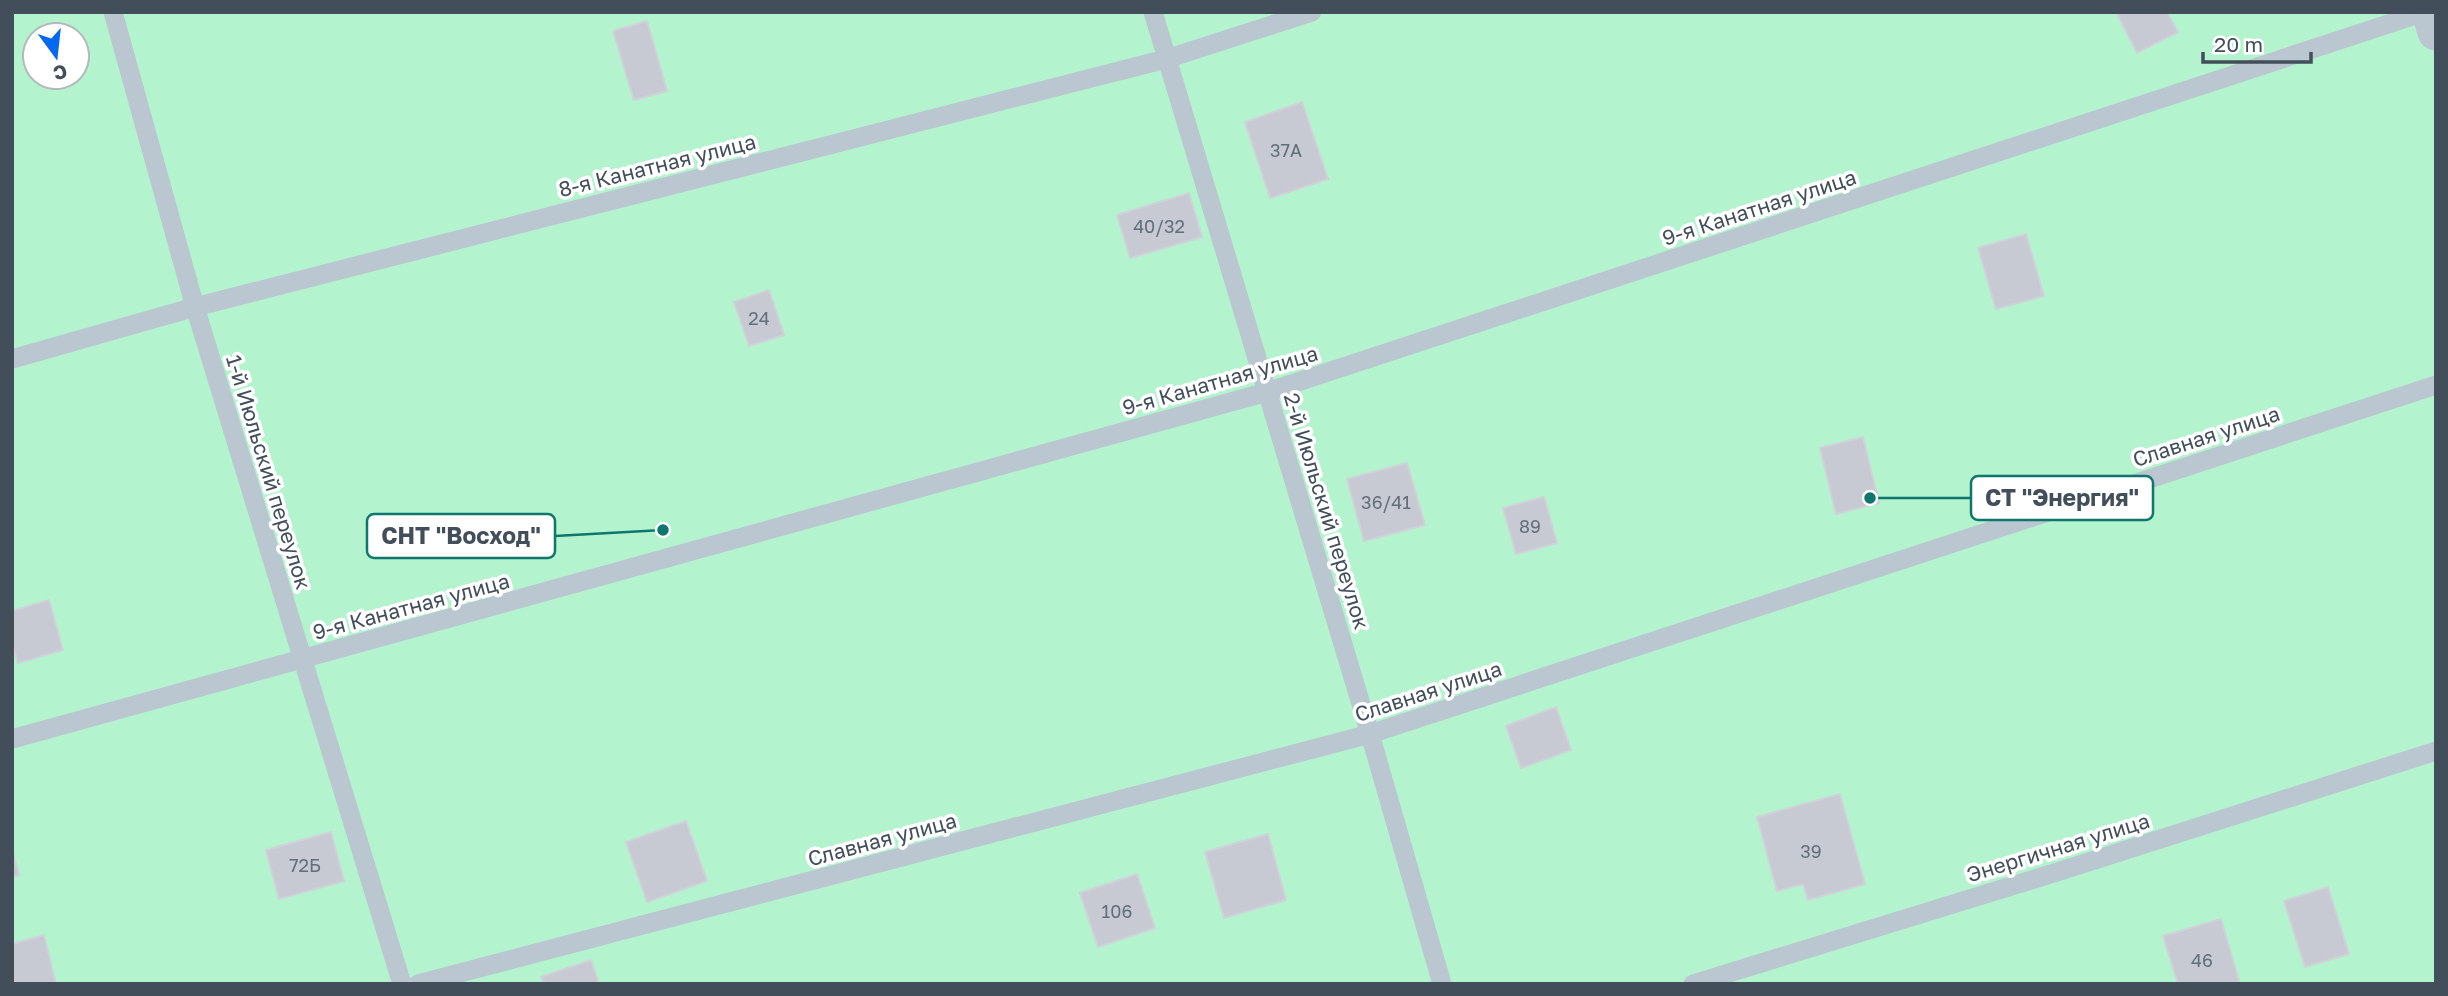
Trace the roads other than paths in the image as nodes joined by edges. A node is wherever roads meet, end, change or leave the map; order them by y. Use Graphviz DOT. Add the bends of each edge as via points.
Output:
graph roads {
  1 [pos="113,12"];
  2 [pos="1153,12"];
  3 [pos="1312,12"];
  4 [pos="2427,12"];
  5 [pos="2436,32"];
  6 [pos="1166,59"];
  7 [pos="195,307"];
  8 [pos="12,359"];
  9 [pos="2436,385"];
  10 [pos="1267,392"];
  11 [pos="303,659"];
  12 [pos="1370,734"];
  13 [pos="12,739"];
  14 [pos="2436,751"];
  15 [pos="402,984"];
  16 [pos="418,984"];
  17 [pos="1442,984"];
  18 [pos="1693,984"];
  1 -- 7 [label="lane, 1-й Июльский переулок"];
  2 -- 6 [label="lane, 2-й Июльский переулок"];
  3 -- 6 [label="lane, 8-я Канатная улица"];
  4 -- 5 [label="street"];
  4 -- 10 [label="lane, 9-я Канатная улица"];
  6 -- 7 [label="lane, 8-я Канатная улица"];
  6 -- 10 [label="lane, 2-й Июльский переулок"];
  7 -- 8 [label="lane, 8-я Канатная улица"];
  7 -- 11 [label="lane, 1-й Июльский переулок"];
  9 -- 12 [label="lane, Славная улица"];
  10 -- 11 [label="lane, 9-я Канатная улица"];
  10 -- 12 [label="lane, 2-й Июльский переулок"];
  11 -- 13 [label="lane, 9-я Канатная улица"];
  11 -- 15 [label="lane, 1-й Июльский переулок"];
  12 -- 16 [label="lane, Славная улица"];
  12 -- 17 [label="lane, 2-й Июльский переулок"];
  14 -- 18 [label="lane, Энергичная улица"];
}
